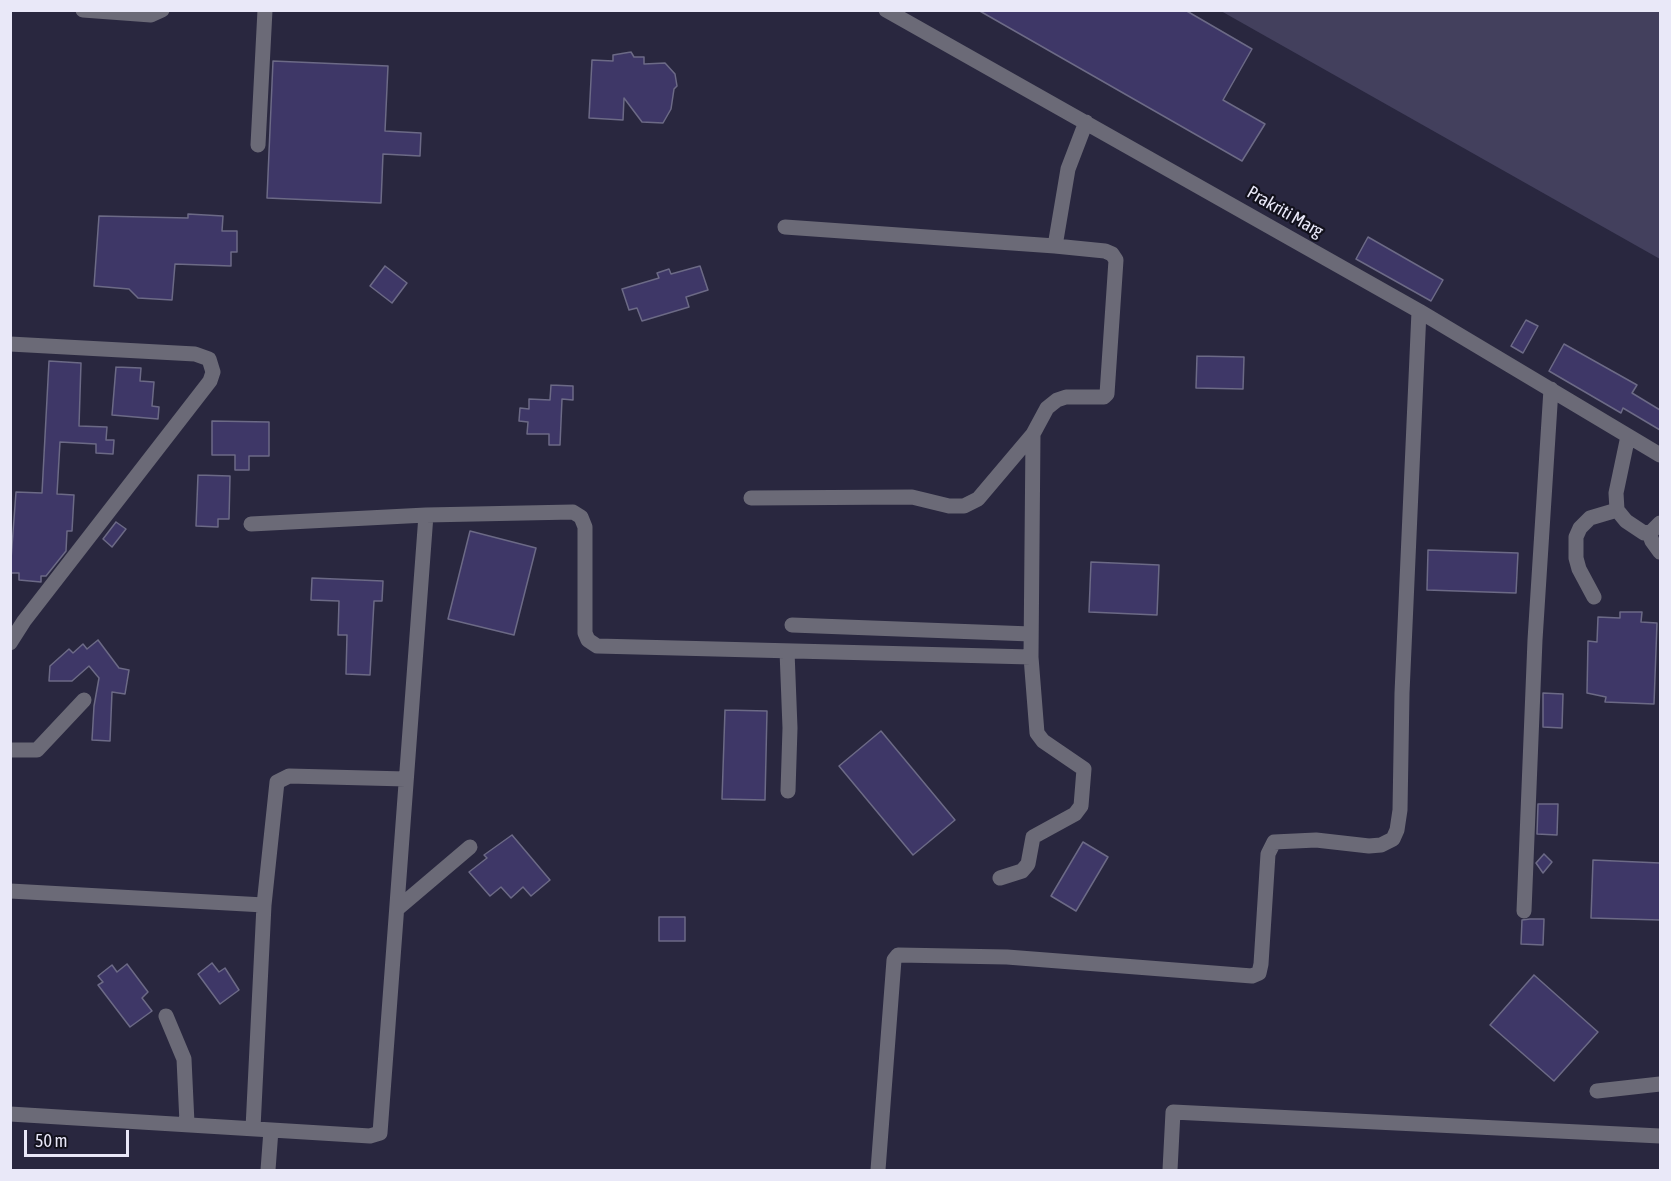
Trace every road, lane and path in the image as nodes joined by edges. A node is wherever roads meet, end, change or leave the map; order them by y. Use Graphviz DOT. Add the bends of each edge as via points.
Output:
graph roads {
  1 [pos="83,10"];
  2 [pos="162,10"];
  3 [pos="265,10"];
  4 [pos="886,10"];
  5 [pos="1086,122"];
  6 [pos="258,145"];
  7 [pos="785,227"];
  8 [pos="1055,246"];
  9 [pos="1419,311"];
  10 [pos="10,344"];
  11 [pos="1551,389"];
  12 [pos="1033,434"];
  13 [pos="1628,436"];
  14 [pos="1660,455"];
  15 [pos="752,498"];
  16 [pos="1617,510"];
  17 [pos="426,515"];
  18 [pos="251,524"];
  19 [pos="1655,528"];
  20 [pos="1660,552"];
  21 [pos="1594,597"];
  22 [pos="17,620"];
  23 [pos="792,626"];
  24 [pos="1031,634"];
  25 [pos="10,643"];
  26 [pos="787,651"];
  27 [pos="1031,657"];
  28 [pos="84,700"];
  29 [pos="10,750"];
  30 [pos="406,778"];
  31 [pos="788,791"];
  32 [pos="470,847"];
  33 [pos="1000,878"];
  34 [pos="10,891"];
  35 [pos="264,905"];
  36 [pos="397,909"];
  37 [pos="1524,911"];
  38 [pos="166,1016"];
  39 [pos="1660,1084"];
  40 [pos="1597,1091"];
  41 [pos="10,1114"];
  42 [pos="187,1123"];
  43 [pos="253,1128"];
  44 [pos="271,1130"];
  45 [pos="1660,1136"];
  46 [pos="268,1170"];
  47 [pos="878,1170"];
  48 [pos="1170,1170"];
  1 -- 2 [label="street" via="151,15"];
  3 -- 6 [label="street"];
  4 -- 5 [label="street, Prakriti Marg"];
  5 -- 8 [label="street" via="1068,169"];
  5 -- 9 [label="street, Prakriti Marg"];
  7 -- 8 [label="street"];
  8 -- 12 [label="street" via="1105,251 1116,260 1107,394 1057,400 1047,408"];
  9 -- 11 [label="street, Prakriti Marg"];
  9 -- 47 [label="street" via="1400,810 1393,839 1369,846 1316,840 1274,842 1268,854 1261,964 1259,973 1252,976 1007,957 898,955 894,960"];
  10 -- 22 [label="street" via="195,354 209,359 213,372 210,381"];
  11 -- 13 [label="street, Prakriti Marg"];
  11 -- 37 [label="street" via="1535,640"];
  12 -- 15 [label="street" via="978,499 964,506 912,497"];
  12 -- 24 [label="street"];
  13 -- 14 [label="street, Prakriti Marg"];
  13 -- 16 [label="street" via="1616,494"];
  16 -- 19 [label="street" via="1637,529"];
  16 -- 21 [label="street" via="1590,518 1576,537 1579,570"];
  17 -- 18 [label="street"];
  17 -- 26 [label="street" via="578,514 585,527 585,633 597,646"];
  17 -- 30 [label="street"];
  19 -- 20 [label="street" via="1652,541"];
  22 -- 25 [label="street"];
  23 -- 24 [label="street"];
  24 -- 27 [label="street"];
  26 -- 27 [label="street"];
  26 -- 31 [label="street"];
  27 -- 33 [label="street" via="1037,733 1084,769 1082,800 1075,814 1033,837 1028,864 1022,871"];
  28 -- 29 [label="street" via="37,750"];
  30 -- 35 [label="street" via="280,779 275,789"];
  30 -- 36 [label="street"];
  32 -- 36 [label="street"];
  34 -- 35 [label="street"];
  35 -- 43 [label="street"];
  36 -- 44 [label="street" via="380,1133 370,1136"];
  38 -- 42 [label="street" via="184,1059"];
  39 -- 40 [label="street"];
  41 -- 42 [label="street"];
  42 -- 43 [label="street"];
  43 -- 44 [label="street"];
  44 -- 46 [label="street"];
  45 -- 48 [label="street" via="1173,1112"];
}
